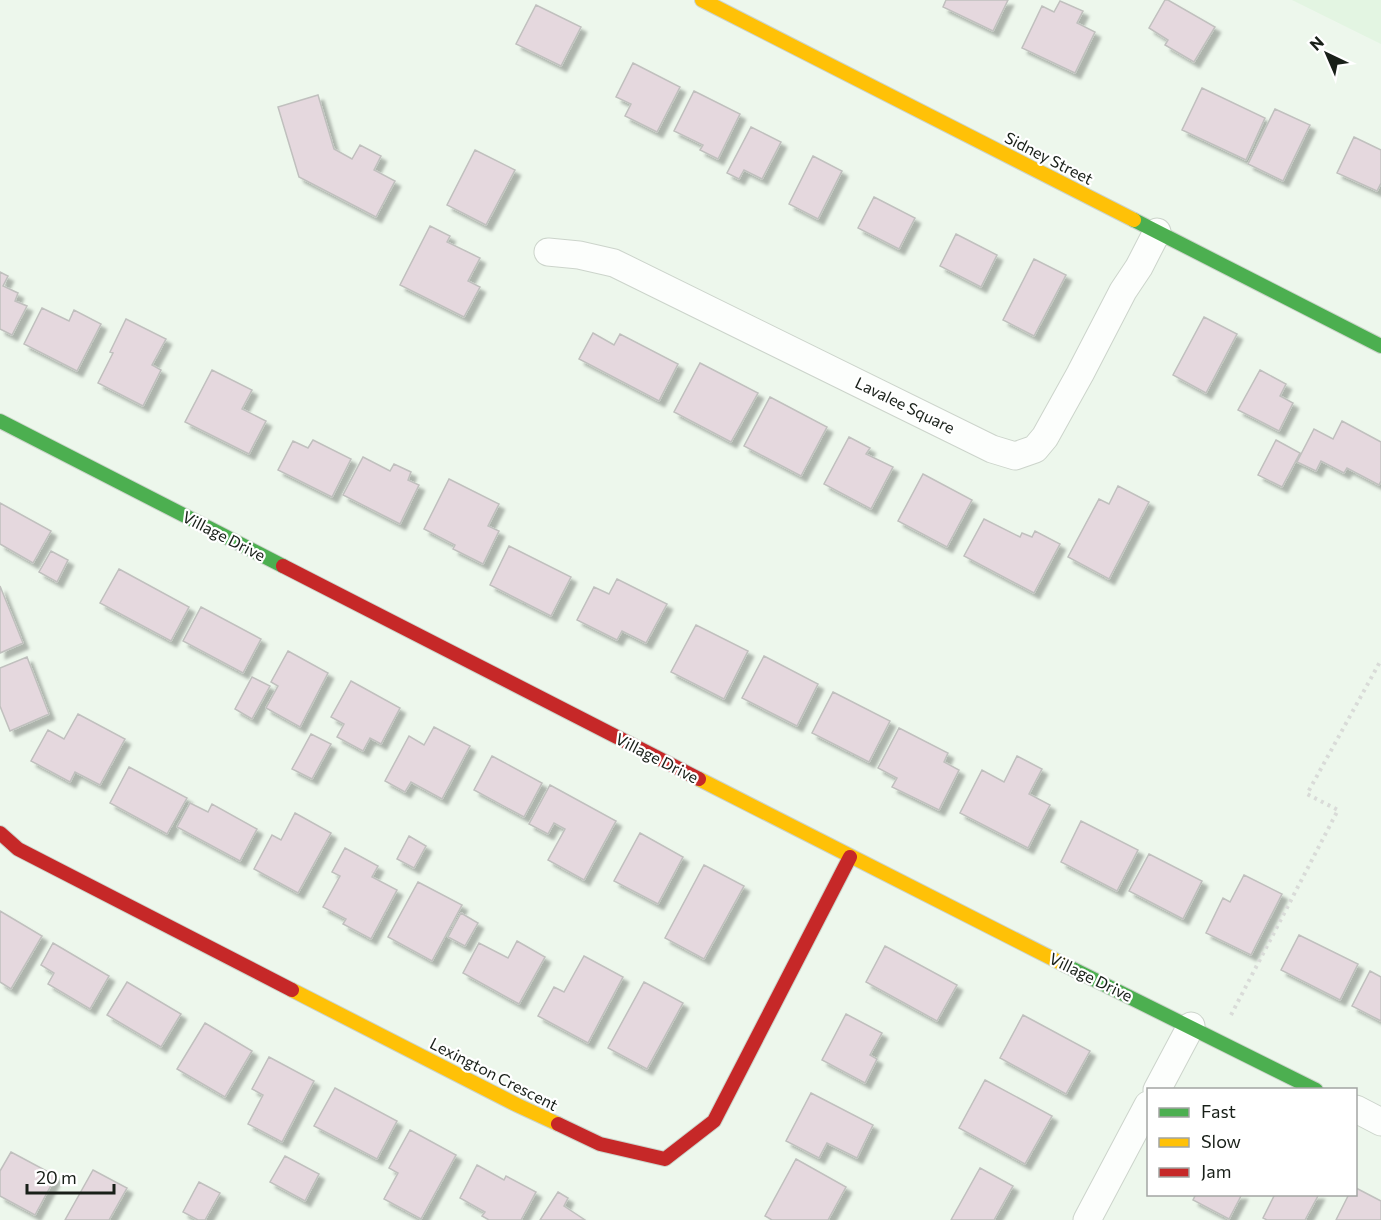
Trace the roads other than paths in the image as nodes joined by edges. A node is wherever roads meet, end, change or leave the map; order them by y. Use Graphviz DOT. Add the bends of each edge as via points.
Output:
graph roads {
  1 [pos="702,0"];
  2 [pos="1157,232"];
  3 [pos="548,252"];
  4 [pos="1381,346"];
  5 [pos="0,421"];
  6 [pos="0,833"];
  7 [pos="850,858"];
  8 [pos="1191,1026"];
  9 [pos="1158,1088"];
  10 [pos="1314,1088"];
  11 [pos="1147,1109"];
  12 [pos="1357,1110"];
  13 [pos="1381,1122"];
  14 [pos="1087,1220"];
  1 -- 2 [label="street, Sidney Street"];
  2 -- 3 [label="street, Lavalee Square" via="1045,438 1035,449 1015,456 992,449 614,263"];
  2 -- 4 [label="street, Sidney Street"];
  5 -- 7 [label="street, Village Drive"];
  6 -- 7 [label="street, Lexington Crescent" via="29,855 517,1105 600,1144 665,1159 714,1121"];
  7 -- 8 [label="street, Village Drive"];
  8 -- 9 [label="street"];
  8 -- 10 [label="street, Village Drive"];
  11 -- 14 [label="street"];
  12 -- 13 [label="street"];
}
